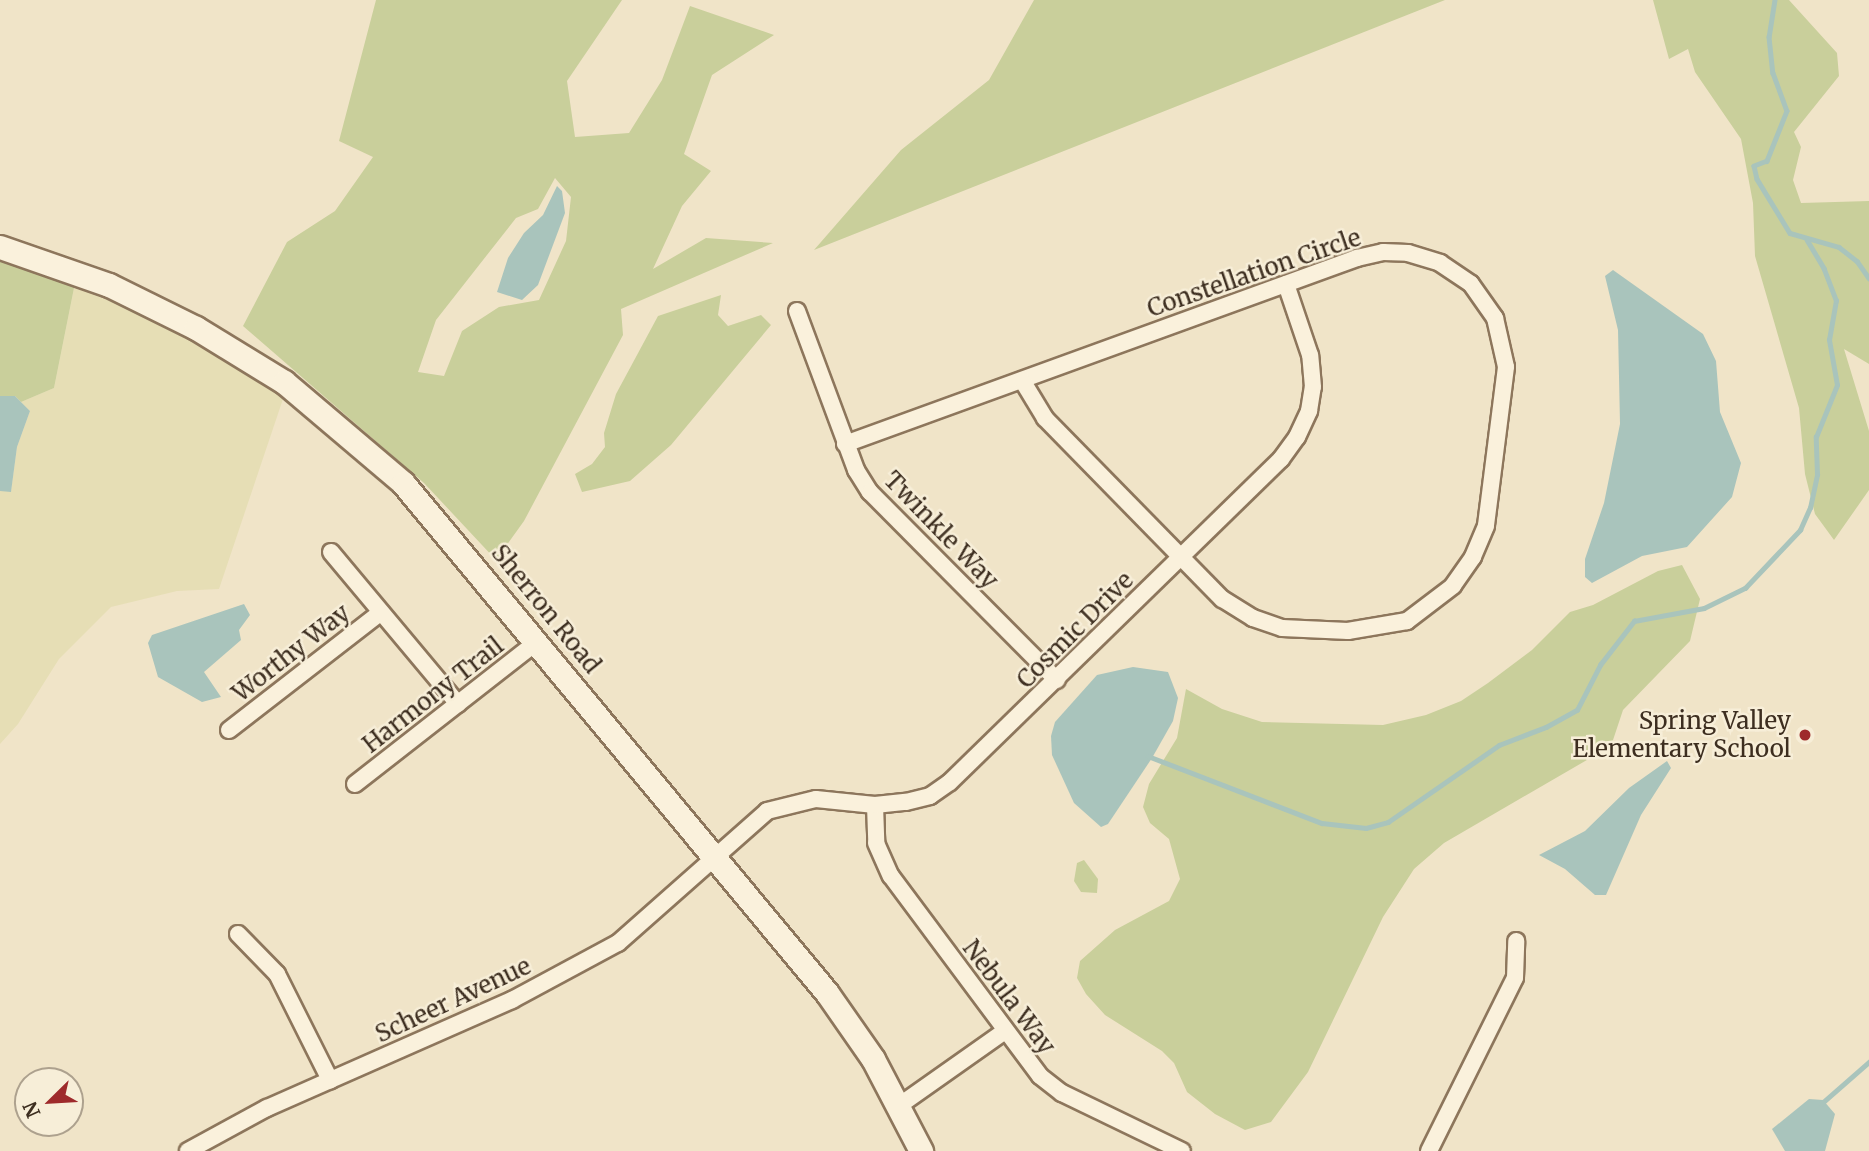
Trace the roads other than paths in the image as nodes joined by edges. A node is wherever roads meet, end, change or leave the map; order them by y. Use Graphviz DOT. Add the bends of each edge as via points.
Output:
graph roads {
  1 [pos="0,247"];
  2 [pos="1286,284"];
  3 [pos="797,311"];
  4 [pos="1022,380"];
  5 [pos="845,444"];
  6 [pos="331,552"];
  7 [pos="1181,558"];
  8 [pos="382,612"];
  9 [pos="538,641"];
  10 [pos="1057,680"];
  11 [pos="458,704"];
  12 [pos="229,730"];
  13 [pos="355,784"];
  14 [pos="874,805"];
  15 [pos="714,854"];
  16 [pos="238,933"];
  17 [pos="1516,942"];
  18 [pos="1004,1031"];
  19 [pos="330,1080"];
  20 [pos="900,1105"];
  21 [pos="188,1151"];
  22 [pos="922,1151"];
  23 [pos="1182,1151"];
  24 [pos="1429,1151"];
  1 -- 9 [label="main road, Sherron Road" via="154,305 284,382 403,483"];
  2 -- 4 [label="street, Constellation Circle"];
  2 -- 7 [label="street, Cosmic Drive" via="1310,355 1309,411 1281,459"];
  2 -- 7 [label="street, Constellation Circle" via="1383,251 1408,253 1440,264 1471,284 1495,318 1506,367 1486,526 1473,557 1436,603 1407,621 1381,628 1282,628 1253,618 1222,598"];
  3 -- 5 [label="street, Twinkle Way"];
  4 -- 5 [label="street, Constellation Circle"];
  4 -- 7 [label="street, Constellation Circle" via="1045,418"];
  5 -- 10 [label="street, Twinkle Way" via="870,492"];
  6 -- 8 [label="street"];
  7 -- 10 [label="street, Cosmic Drive"];
  8 -- 11 [label="street"];
  8 -- 12 [label="street, Worthy Way"];
  9 -- 11 [label="street, Harmony Trail"];
  9 -- 15 [label="main road, Sherron Road"];
  10 -- 14 [label="street, Cosmic Drive" via="930,796"];
  11 -- 13 [label="street, Harmony Trail"];
  14 -- 15 [label="street, Cosmic Drive" via="816,799 781,805 748,824"];
  14 -- 18 [label="street, Nebula Way" via="876,843 891,876"];
  15 -- 19 [label="street, Scheer Avenue" via="618,943 512,999"];
  15 -- 20 [label="main road, Sherron Road" via="853,1028"];
  16 -- 19 [label="street" via="277,974"];
  17 -- 24 [label="street" via="1515,978"];
  18 -- 20 [label="street"];
  18 -- 23 [label="street, Nebula Way" via="1050,1085"];
  19 -- 21 [label="street, Scheer Avenue"];
  20 -- 22 [label="main road, Sherron Road"];
}
